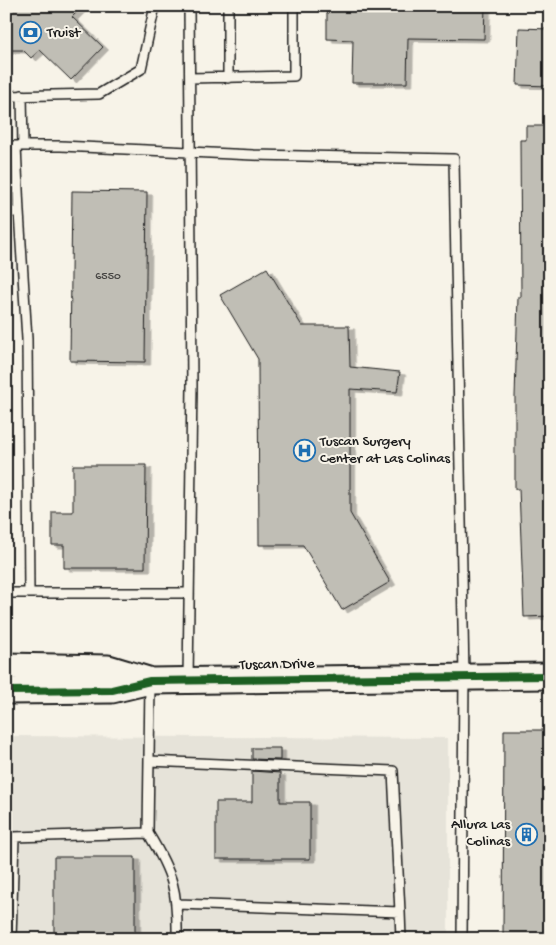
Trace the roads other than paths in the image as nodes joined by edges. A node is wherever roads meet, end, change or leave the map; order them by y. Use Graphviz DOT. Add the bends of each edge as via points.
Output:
graph roads {
  1 [pos="155,6"];
  2 [pos="189,6"];
  3 [pos="228,6"];
  4 [pos="294,6"];
  5 [pos="190,78"];
  6 [pos="228,78"];
  7 [pos="22,95"];
  8 [pos="6,96"];
  9 [pos="15,146"];
  10 [pos="190,152"];
  11 [pos="6,212"];
  12 [pos="19,212"];
  13 [pos="6,593"];
  14 [pos="29,593"];
  15 [pos="189,593"];
  16 [pos="464,675"];
  17 [pos="550,676"];
  18 [pos="188,680"];
  19 [pos="150,681"];
  20 [pos="7,685"];
  21 [pos="149,761"];
  22 [pos="148,833"];
  23 [pos="178,904"];
  24 [pos="400,912"];
  25 [pos="11,939"];
  26 [pos="177,939"];
  27 [pos="401,939"];
  28 [pos="462,939"];
  1 -- 7 [label="lane" via="141,69 99,94"];
  2 -- 5 [label="lane"];
  3 -- 6 [label="lane"];
  4 -- 6 [label="lane" via="294,76"];
  5 -- 6 [label="lane"];
  5 -- 10 [label="lane"];
  7 -- 8 [label="lane"];
  7 -- 9 [label="lane"];
  9 -- 10 [label="lane"];
  9 -- 12 [label="lane"];
  10 -- 15 [label="lane" via="192,386"];
  10 -- 16 [label="lane" via="454,160"];
  11 -- 12 [label="lane"];
  12 -- 14 [label="lane" via="28,339"];
  13 -- 14 [label="lane"];
  14 -- 15 [label="lane"];
  15 -- 18 [label="lane"];
  16 -- 17 [label="street, Tuscan Drive"];
  16 -- 18 [label="street, Tuscan Drive"];
  16 -- 28 [label="lane"];
  18 -- 19 [label="street, Tuscan Drive"];
  19 -- 20 [label="street, Tuscan Drive" via="108,668"];
  19 -- 21 [label="lane"];
  21 -- 22 [label="lane"];
  21 -- 24 [label="lane" via="393,771"];
  22 -- 23 [label="lane" via="171,876"];
  22 -- 25 [label="lane" via="14,838"];
  23 -- 24 [label="lane"];
  23 -- 26 [label="lane"];
  24 -- 27 [label="lane"];
}
